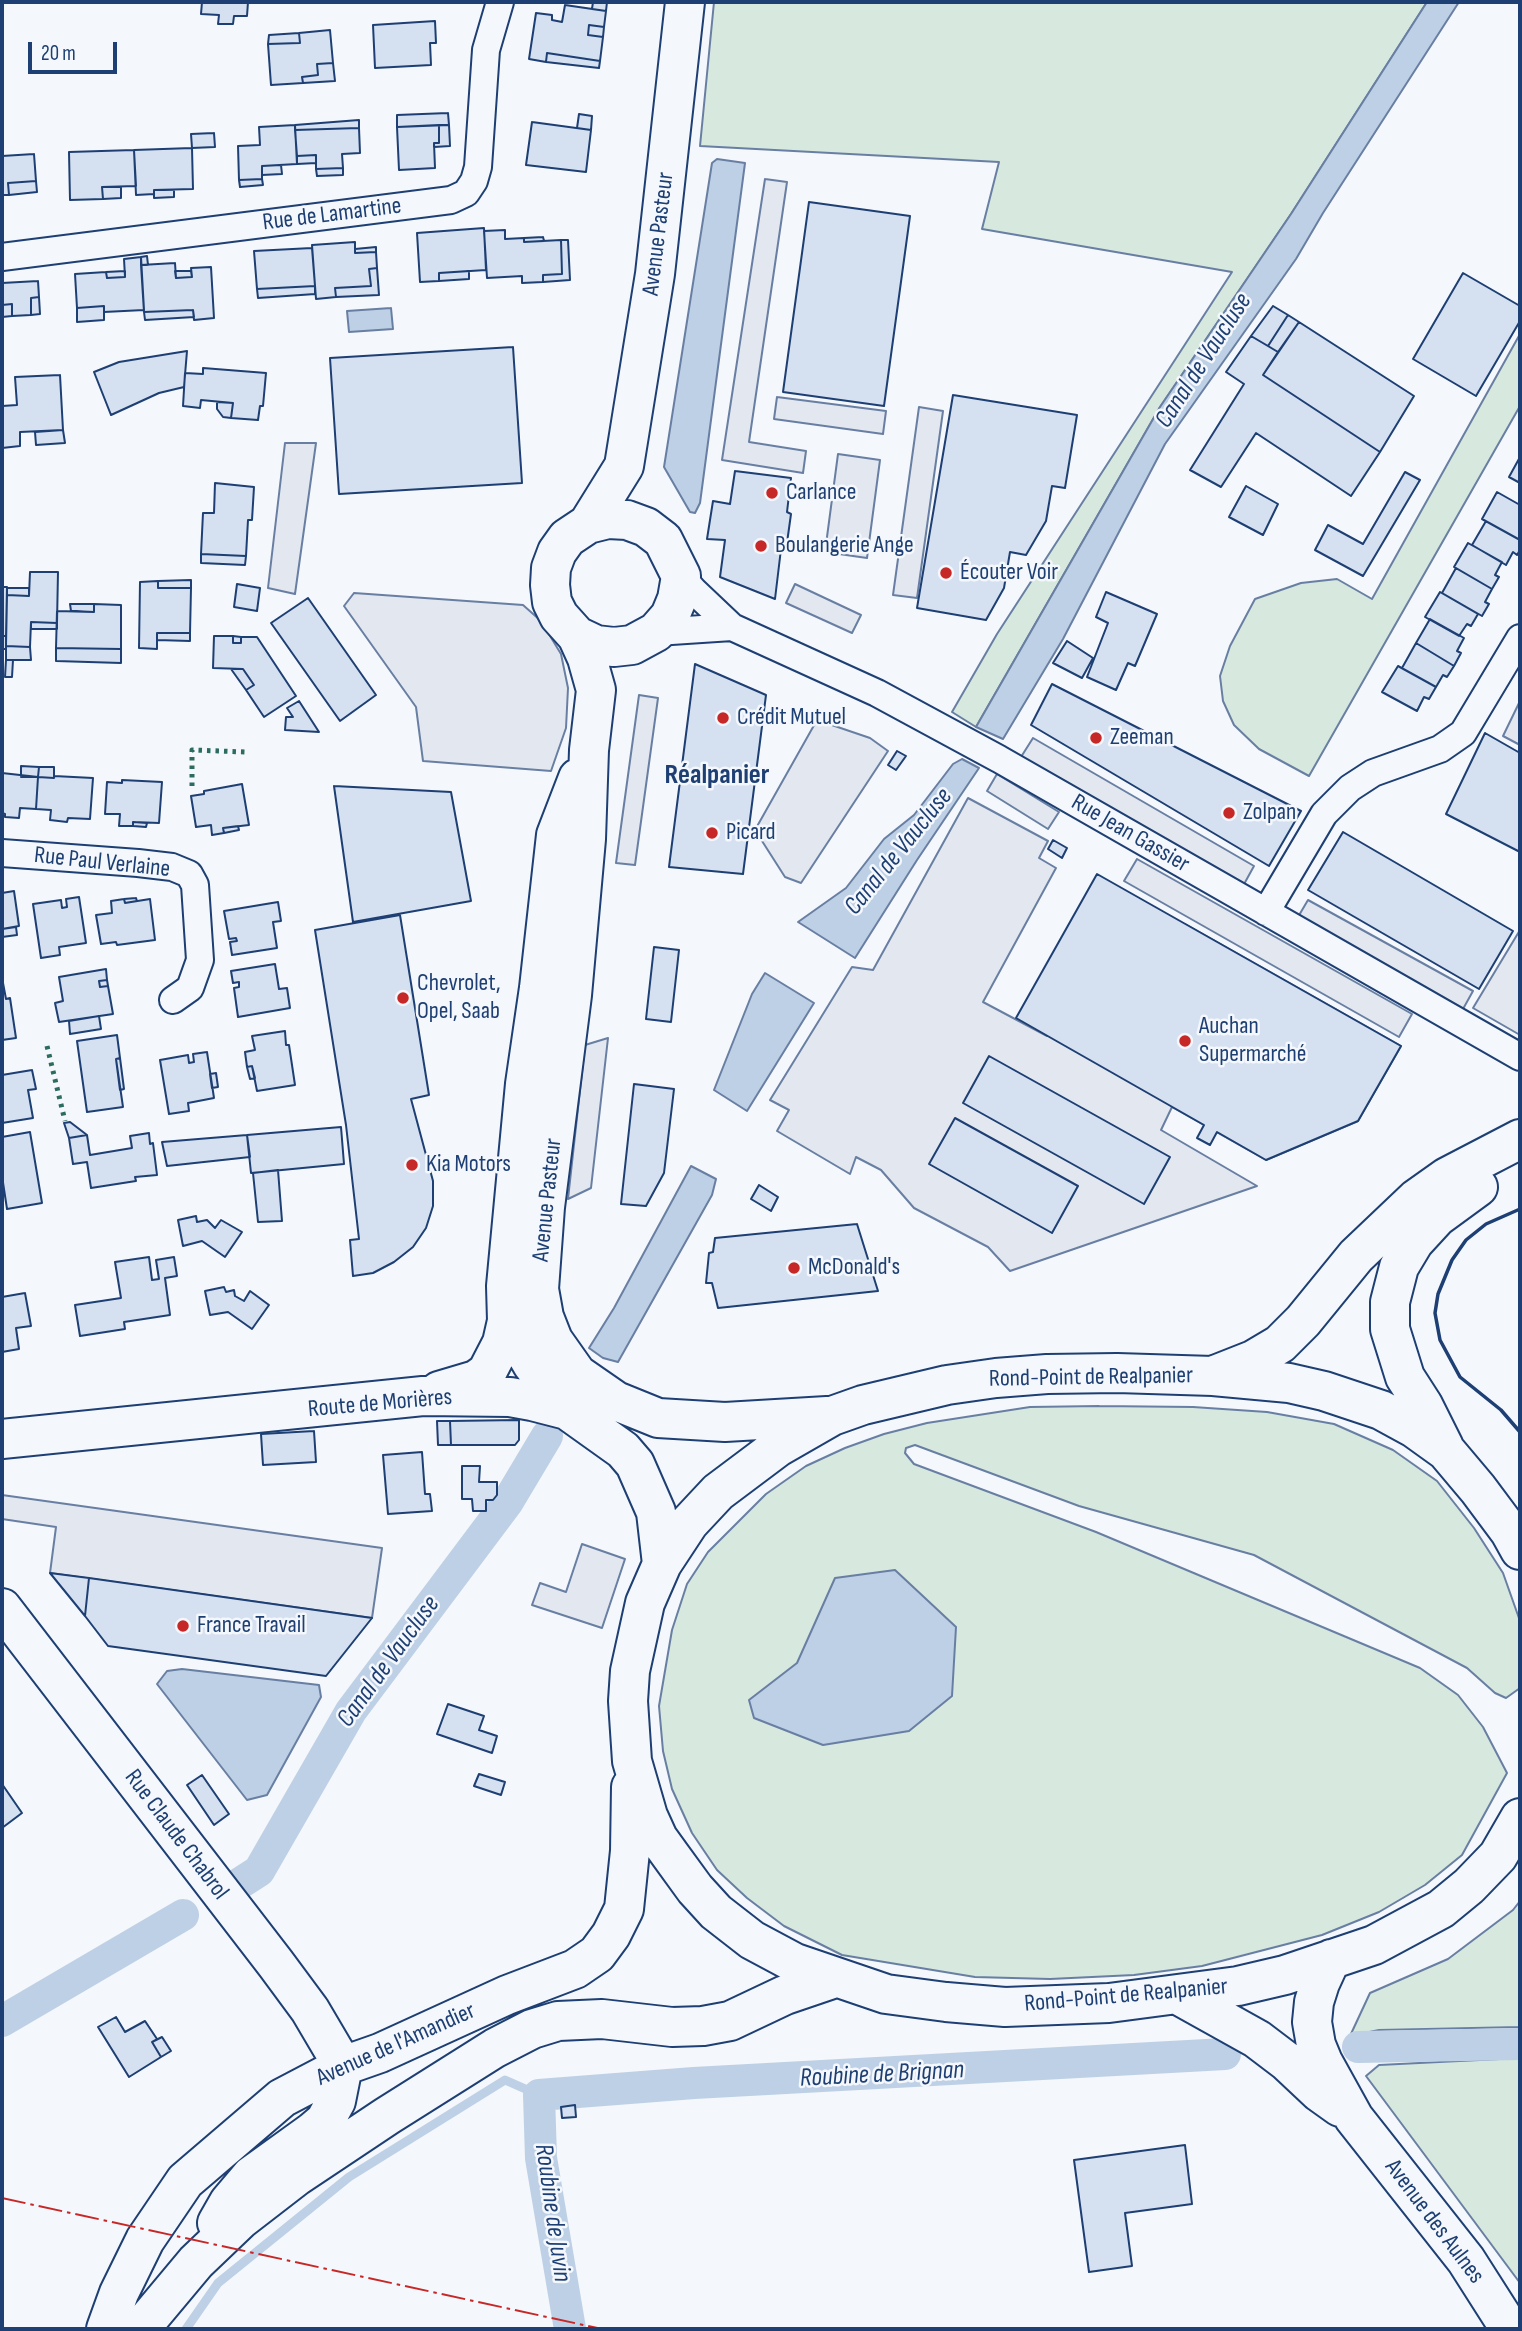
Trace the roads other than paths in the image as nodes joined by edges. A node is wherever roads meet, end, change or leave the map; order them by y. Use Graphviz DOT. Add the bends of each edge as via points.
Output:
graph roads {
  1 [pos="500,2"];
  2 [pos="685,2"];
  3 [pos="2,257"];
  4 [pos="624,466"];
  5 [pos="588,524"];
  6 [pos="646,527"];
  7 [pos="681,576"];
  8 [pos="732,627"];
  9 [pos="577,636"];
  10 [pos="1520,638"];
  11 [pos="644,639"];
  12 [pos="596,690"];
  13 [pos="589,750"];
  14 [pos="2,853"];
  15 [pos="1266,912"];
  16 [pos="173,1000"];
  17 [pos="1513,1053"];
  18 [pos="1520,1139"];
  19 [pos="1520,1166"];
  20 [pos="507,1321"];
  21 [pos="1213,1376"];
  22 [pos="423,1396"];
  23 [pos="568,1410"];
  24 [pos="832,1416"];
  25 [pos="2,1439"];
  26 [pos="1446,1451"];
  27 [pos="1520,1550"];
  28 [pos="662,1564"];
  29 [pos="2,1608"];
  30 [pos="632,1761"];
  31 [pos="1520,1818"];
  32 [pos="1331,1959"];
  33 [pos="835,1979"];
  34 [pos="1178,1995"];
  35 [pos="343,2066"];
  36 [pos="1354,2118"];
  37 [pos="195,2262"];
  38 [pos="106,2329"];
  39 [pos="140,2329"];
  40 [pos="1510,2329"];
  1 -- 3 [label="street, Rue de Lamartine" via="486,50 478,167 466,193 451,200"];
  2 -- 4 [label="main road, Avenue Pasteur" via="655,274"];
  4 -- 5 [label="main road, Avenue Pasteur"];
  4 -- 6 [label="main road, Avenue Pasteur"];
  5 -- 6 [label="main road" via="627,520"];
  5 -- 9 [label="main road" via="568,538 551,568 552,602"];
  6 -- 7 [label="main road" via="663,540"];
  7 -- 8 [label="street, Rue Jean Gassier"];
  7 -- 11 [label="main road" via="670,616"];
  8 -- 11 [label="street, Rue Jean Gassier"];
  8 -- 15 [label="street, Rue Jean Gassier" via="877,693"];
  9 -- 11 [label="main road" via="614,647"];
  9 -- 12 [label="main road, Avenue Pasteur"];
  10 -- 15 [label="street" via="1463,733 1440,749 1373,773 1324,814"];
  11 -- 12 [label="main road, Avenue Pasteur" via="615,661"];
  12 -- 13 [label="main road, Avenue Pasteur"];
  13 -- 20 [label="main road, Avenue Pasteur" via="556,835 525,1084 506,1286"];
  13 -- 24 [label="main road, Avenue Pasteur" via="573,982 545,1207 539,1289 544,1317 553,1340 577,1374 616,1401 658,1418 725,1422"];
  14 -- 16 [label="street, Rue Paul Verlaine" via="138,863 189,874 195,885 200,960 190,988"];
  15 -- 17 [label="street, Rue Jean Gassier"];
  18 -- 21 [label="main road" via="1416,1199 1356,1256 1280,1344"];
  19 -- 26 [label="main road" via="1468,1192 1437,1217 1399,1267 1390,1302 1390,1329 1405,1377"];
  20 -- 22 [label="main road, Avenue Pasteur" via="502,1343 487,1371 475,1380"];
  20 -- 23 [label="main road, Avenue Pasteur" via="532,1364"];
  21 -- 24 [label="main road, Rond-Point de Realpanier" via="1117,1373 996,1378 947,1385"];
  21 -- 26 [label="main road, Rond-Point de Realpanier" via="1289,1383 1361,1403 1381,1410"];
  22 -- 23 [label="main road, Route de Morières" via="510,1397"];
  22 -- 25 [label="main road, Route de Morières"];
  23 -- 28 [label="main road, Route de Morières" via="635,1464 656,1512"];
  24 -- 28 [label="main road, Rond-Point de Realpanier" via="778,1447 718,1492 689,1523"];
  26 -- 27 [label="main road, Rond-Point de Realpanier"];
  28 -- 30 [label="main road, Rond-Point de Realpanier" via="645,1603 630,1671"];
  29 -- 35 [label="main road, Rue Claude Chabrol" via="310,2010"];
  30 -- 33 [label="main road, Rond-Point de Realpanier" via="658,1838 716,1912 752,1940"];
  30 -- 35 [label="main road, Avenue de l'Amandier" via="624,1909 597,1954 575,1969"];
  31 -- 32 [label="main road, Rond-Point de Realpanier" via="1498,1856 1441,1909 1374,1945"];
  32 -- 34 [label="main road, Rond-Point de Realpanier" via="1285,1975"];
  32 -- 36 [label="main road, Avenue des Aulnes" via="1314,2002 1312,2022 1323,2062"];
  33 -- 34 [label="main road, Rond-Point de Realpanier" via="886,1994 1005,2007"];
  33 -- 37 [label="main road, Avenue de l'Amandier" via="785,1995 730,2021 703,2026 671,2028 602,2019 558,2021 532,2029 495,2048 297,2176"];
  34 -- 36 [label="main road, Avenue des Aulnes" via="1257,2039"];
  35 -- 37 [label="main road" via="336,2101 325,2120 251,2175 229,2202"];
  35 -- 38 [label="main road, Avenue de l'Amandier" via="282,2098 185,2181 145,2240"];
  36 -- 40 [label="main road, Avenue des Aulnes" via="1465,2260"];
  37 -- 39 [label="main road, Avenue de l'Amandier"];
}
